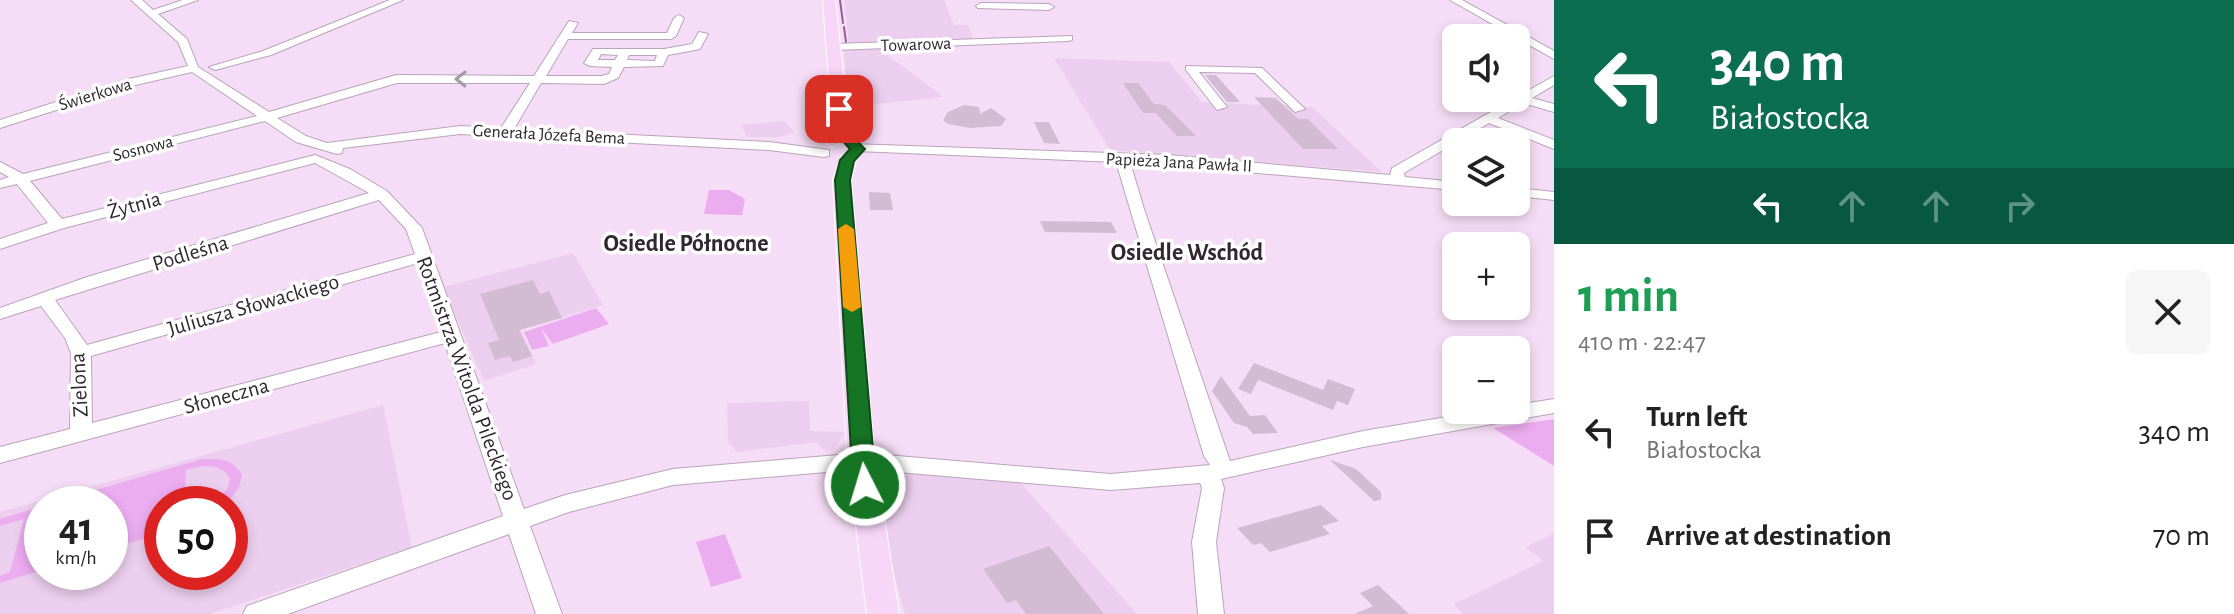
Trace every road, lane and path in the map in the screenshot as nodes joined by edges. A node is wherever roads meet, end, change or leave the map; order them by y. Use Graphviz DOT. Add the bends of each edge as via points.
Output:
graph roads {
  1 [pos="136,0"];
  2 [pos="193,0"];
  3 [pos="398,0"];
  4 [pos="829,0"];
  5 [pos="1455,0"];
  6 [pos="980,3"];
  7 [pos="1049,7"];
  8 [pos="152,13"];
  9 [pos="987,18"];
  10 [pos="676,24"];
  11 [pos="993,29"];
  12 [pos="606,33"];
  13 [pos="703,34"];
  14 [pos="1068,38"];
  15 [pos="998,41"];
  16 [pos="834,47"];
  17 [pos="1554,56"];
  18 [pos="623,57"];
  19 [pos="193,64"];
  20 [pos="212,68"];
  21 [pos="539,80"];
  22 [pos="1554,80"];
  23 [pos="1530,94"];
  24 [pos="1530,101"];
  25 [pos="1221,107"];
  26 [pos="1554,108"];
  27 [pos="1299,109"];
  28 [pos="1499,112"];
  29 [pos="266,117"];
  30 [pos="1488,118"];
  31 [pos="0,124"];
  32 [pos="505,132"];
  33 [pos="1554,145"];
  34 [pos="841,150"];
  35 [pos="322,153"];
  36 [pos="1121,158"];
  37 [pos="0,166"];
  38 [pos="20,178"];
  39 [pos="1398,180"];
  40 [pos="0,184"];
  41 [pos="1442,185"];
  42 [pos="1530,193"];
  43 [pos="382,194"];
  44 [pos="1554,196"];
  45 [pos="58,225"];
  46 [pos="0,244"];
  47 [pos="425,256"];
  48 [pos="44,298"];
  49 [pos="0,314"];
  50 [pos="453,335"];
  51 [pos="81,353"];
  52 [pos="1554,406"];
  53 [pos="81,434"];
  54 [pos="0,455"];
  55 [pos="862,461"];
  56 [pos="1216,472"];
  57 [pos="518,520"];
  58 [pos="256,614"];
  59 [pos="549,614"];
  60 [pos="883,614"];
  61 [pos="1211,614"];
  1 -- 8 [label="street, Rotmistrza Witolda Pileckiego"];
  2 -- 8 [label="street"];
  3 -- 20 [label="street, Świerkowa"];
  4 -- 16 [label="main road"];
  5 -- 17 [label="street"];
  6 -- 7 [label="street"];
  6 -- 9 [label="street"];
  8 -- 19 [label="street, Rotmistrza Witolda Pileckiego" via="175,31"];
  10 -- 12 [label="street" via="671,36"];
  11 -- 15 [label="street"];
  12 -- 18 [label="street" via="590,63"];
  12 -- 21 [label="street" via="570,29"];
  13 -- 18 [label="street" via="696,47 664,52 659,64"];
  14 -- 15 [label="street, Towarowa"];
  15 -- 16 [label="street, Towarowa"];
  16 -- 34 [label="main road"];
  18 -- 21 [label="street, Sosnowa" via="614,76 604,80"];
  19 -- 20 [label="street, Rotmistrza Witolda Pileckiego"];
  19 -- 20 [label="street, Świerkowa"];
  19 -- 31 [label="street, Świerkowa"];
  20 -- 29 [label="street, Rotmistrza Witolda Pileckiego"];
  21 -- 29 [label="street, Sosnowa, one-way" via="396,79"];
  21 -- 32 [label="street"];
  22 -- 23 [label="street"];
  24 -- 26 [label="street"];
  25 -- 27 [label="street" via="1190,68 1258,70"];
  28 -- 30 [label="street"];
  29 -- 35 [label="street, Rotmistrza Witolda Pileckiego"];
  29 -- 38 [label="street, Sosnowa"];
  30 -- 33 [label="street"];
  30 -- 39 [label="street" via="1397,171"];
  32 -- 34 [label="street, Generała Józefa Bema"];
  32 -- 35 [label="street, Generała Józefa Bema" via="435,131"];
  34 -- 36 [label="street, Papieża Jana Pawła II"];
  34 -- 55 [label="main road"];
  35 -- 43 [label="street, Rotmistrza Witolda Pileckiego"];
  35 -- 45 [label="street, Żytnia"];
  36 -- 39 [label="street, Papieża Jana Pawła II"];
  36 -- 56 [label="street"];
  37 -- 38 [label="street"];
  38 -- 40 [label="street, Sosnowa"];
  38 -- 45 [label="street"];
  39 -- 41 [label="street, Papieża Jana Pawła II"];
  42 -- 44 [label="street"];
  43 -- 47 [label="street, Rotmistrza Witolda Pileckiego" via="414,228"];
  43 -- 48 [label="street, Podleśna"];
  45 -- 46 [label="street, Żytnia"];
  47 -- 50 [label="street, Rotmistrza Witolda Pileckiego"];
  47 -- 51 [label="street, Juliusza Słowackiego"];
  48 -- 49 [label="street, Podleśna"];
  48 -- 51 [label="street, Zielona"];
  50 -- 53 [label="street, Słoneczna"];
  50 -- 57 [label="street, Rotmistrza Witolda Pileckiego"];
  51 -- 53 [label="street, Zielona"];
  52 -- 56 [label="street" via="1363,439"];
  53 -- 54 [label="street, Słoneczna"];
  55 -- 56 [label="street" via="1111,482"];
  55 -- 57 [label="street" via="673,477"];
  55 -- 60 [label="main road"];
  56 -- 61 [label="street" via="1204,542"];
  57 -- 58 [label="street"];
  57 -- 59 [label="street, Rotmistrza Witolda Pileckiego"];
}
